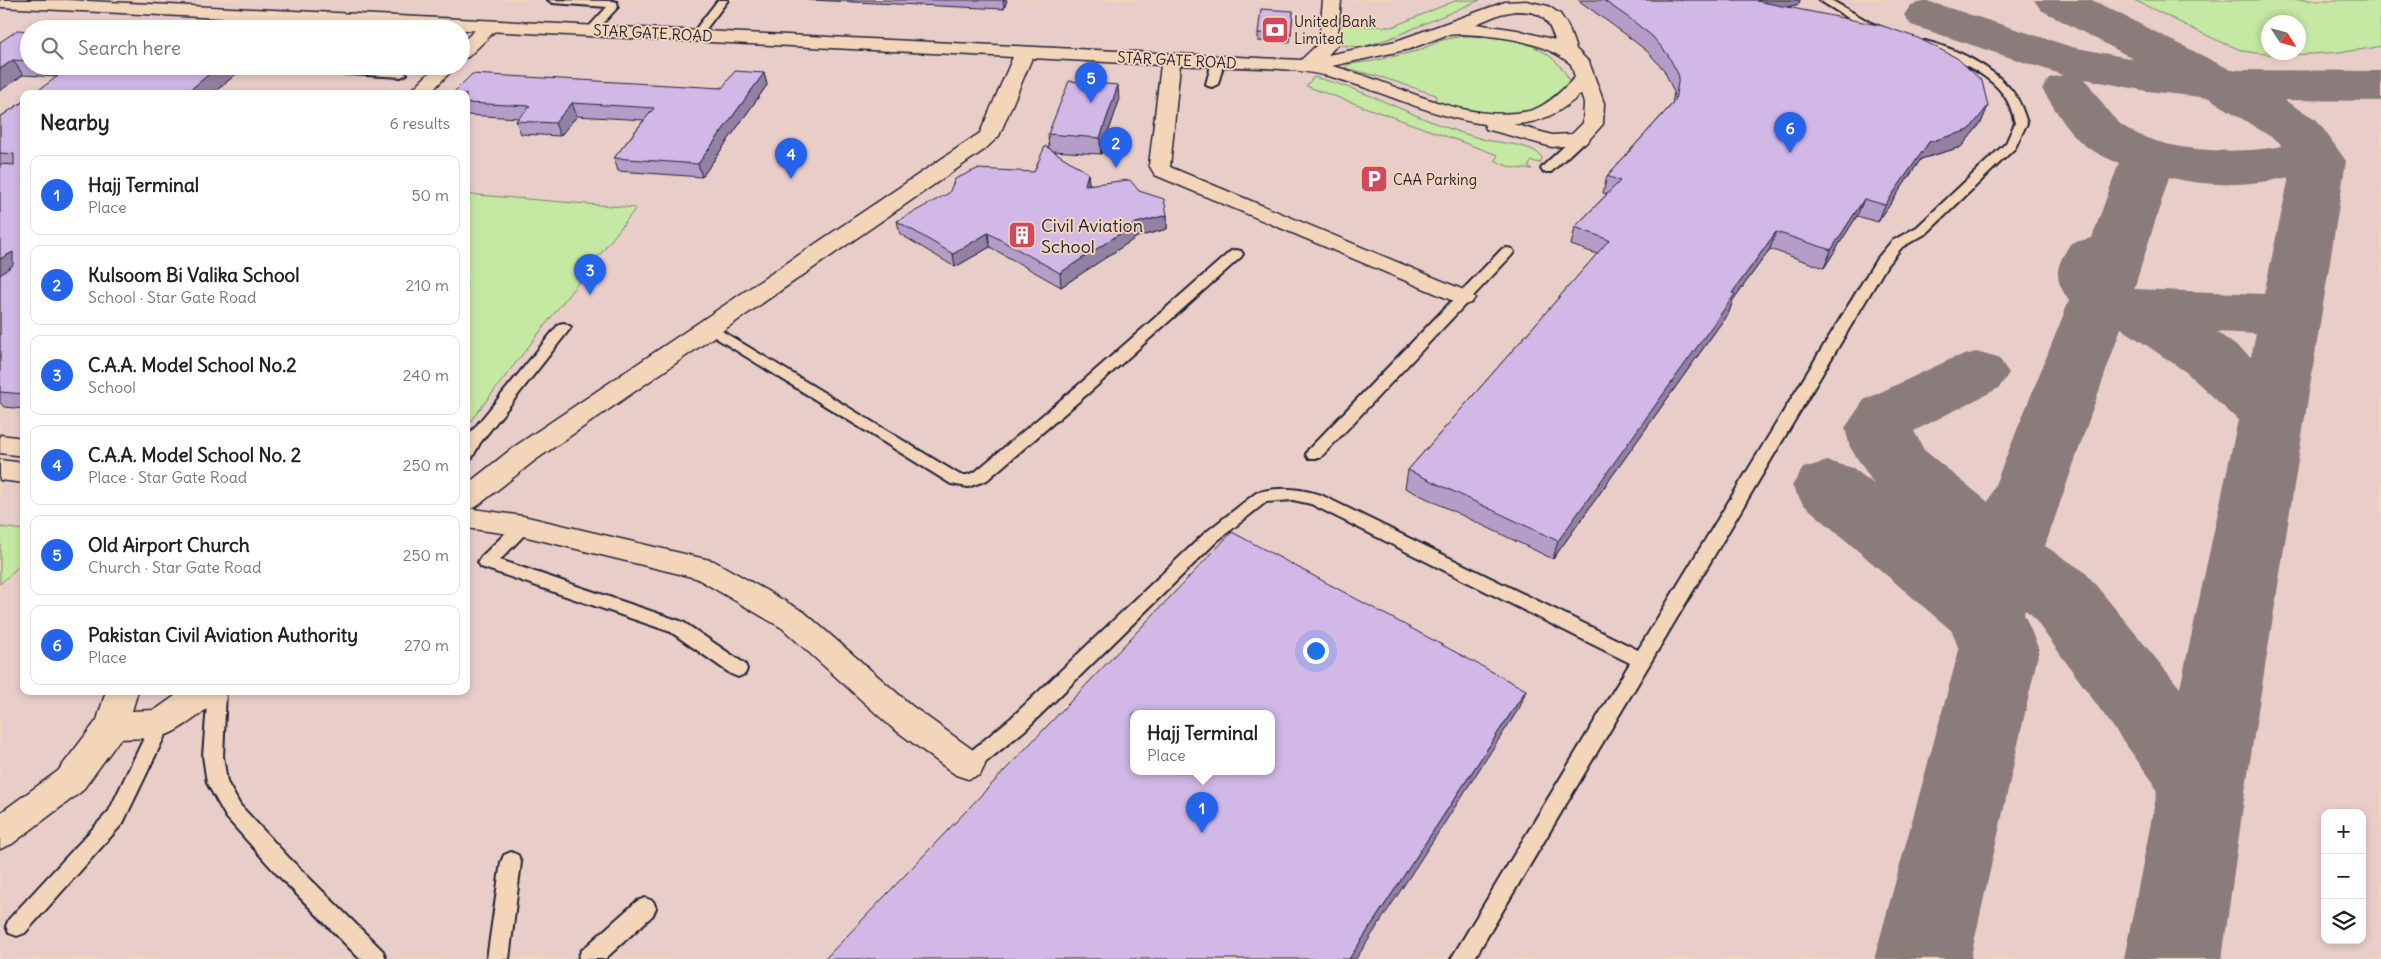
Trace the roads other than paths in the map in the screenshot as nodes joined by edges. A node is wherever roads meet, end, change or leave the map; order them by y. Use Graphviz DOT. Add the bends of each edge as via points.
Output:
graph roads {
  1 [pos="553,0"];
  2 [pos="723,0"];
  3 [pos="1317,0"];
  4 [pos="1332,0"];
  5 [pos="1492,0"];
  6 [pos="1824,0"];
  7 [pos="0,2"];
  8 [pos="1543,6"];
  9 [pos="305,20"];
  10 [pos="1470,20"];
  11 [pos="470,26"];
  12 [pos="490,26"];
  13 [pos="1449,29"];
  14 [pos="591,30"];
  15 [pos="696,35"];
  16 [pos="470,45"];
  17 [pos="1025,52"];
  18 [pos="1568,53"];
  19 [pos="1171,59"];
  20 [pos="1218,62"];
  21 [pos="1306,66"];
  22 [pos="438,75"];
  23 [pos="1585,78"];
  24 [pos="1212,84"];
  25 [pos="422,90"];
  26 [pos="1466,116"];
  27 [pos="1578,140"];
  28 [pos="1547,169"];
  29 [pos="1507,252"];
  30 [pos="1236,254"];
  31 [pos="1463,298"];
  32 [pos="564,327"];
  33 [pos="707,328"];
  34 [pos="0,444"];
  35 [pos="20,446"];
  36 [pos="470,447"];
  37 [pos="1314,454"];
  38 [pos="0,470"];
  39 [pos="20,472"];
  40 [pos="470,497"];
  41 [pos="470,519"];
  42 [pos="523,526"];
  43 [pos="1642,660"];
  44 [pos="738,669"];
  45 [pos="121,695"];
  46 [pos="201,695"];
  47 [pos="217,695"];
  48 [pos="161,723"];
  49 [pos="111,726"];
  50 [pos="968,765"];
  51 [pos="0,833"];
  52 [pos="511,862"];
  53 [pos="644,908"];
  54 [pos="17,926"];
  55 [pos="375,959"];
  56 [pos="498,959"];
  57 [pos="589,959"];
  58 [pos="1462,959"];
  1 -- 14 [label="lane" via="613,4"];
  2 -- 15 [label="lane"];
  3 -- 21 [label="street" via="1317,30"];
  4 -- 21 [label="street" via="1328,45"];
  5 -- 10 [label="street"];
  6 -- 43 [label="lane" via="1865,24 1976,66 2014,103 2021,123 2011,145 1922,230 1897,244 1881,263"];
  7 -- 9 [label="street, STAR GATE ROAD"];
  8 -- 10 [label="street" via="1514,4"];
  8 -- 18 [label="street" via="1554,18"];
  10 -- 13 [label="street"];
  11 -- 12 [label="street, STAR GATE ROAD"];
  12 -- 14 [label="street, STAR GATE ROAD"];
  12 -- 16 [label="street"];
  13 -- 18 [label="street" via="1509,34"];
  13 -- 21 [label="street" via="1368,54"];
  14 -- 15 [label="street, STAR GATE ROAD"];
  15 -- 17 [label="street, STAR GATE ROAD"];
  17 -- 19 [label="street, STAR GATE ROAD"];
  17 -- 33 [label="street" via="989,136"];
  18 -- 23 [label="street" via="1579,60"];
  19 -- 20 [label="street, STAR GATE ROAD"];
  19 -- 31 [label="street" via="1159,165 1162,171"];
  20 -- 21 [label="street, STAR GATE ROAD"];
  20 -- 24 [label="lane"];
  21 -- 26 [label="street" via="1367,82"];
  22 -- 25 [label="street"];
  23 -- 26 [label="street" via="1568,97 1536,116 1506,119"];
  23 -- 27 [label="street" via="1594,103 1592,124"];
  26 -- 27 [label="street" via="1552,141"];
  27 -- 28 [label="lane"];
  29 -- 31 [label="lane"];
  30 -- 33 [label="lane" via="981,476 968,481 957,480"];
  31 -- 37 [label="lane"];
  32 -- 36 [label="lane"];
  33 -- 40 [label="street" via="524,454"];
  34 -- 35 [label="street"];
  38 -- 39 [label="street"];
  41 -- 42 [label="street"];
  42 -- 44 [label="lane" via="487,562 677,627"];
  42 -- 50 [label="street" via="704,568 793,620 901,716"];
  43 -- 50 [label="lane" via="1315,499 1293,494 1262,498 1211,537 1018,724"];
  43 -- 58 [label="lane"];
  45 -- 49 [label="street"];
  46 -- 48 [label="street"];
  47 -- 55 [label="lane" via="214,756 217,783 233,811"];
  48 -- 49 [label="street"];
  48 -- 54 [label="lane" via="116,817"];
  49 -- 51 [label="street" via="70,781"];
  52 -- 56 [label="lane"];
  53 -- 57 [label="lane"];
}
